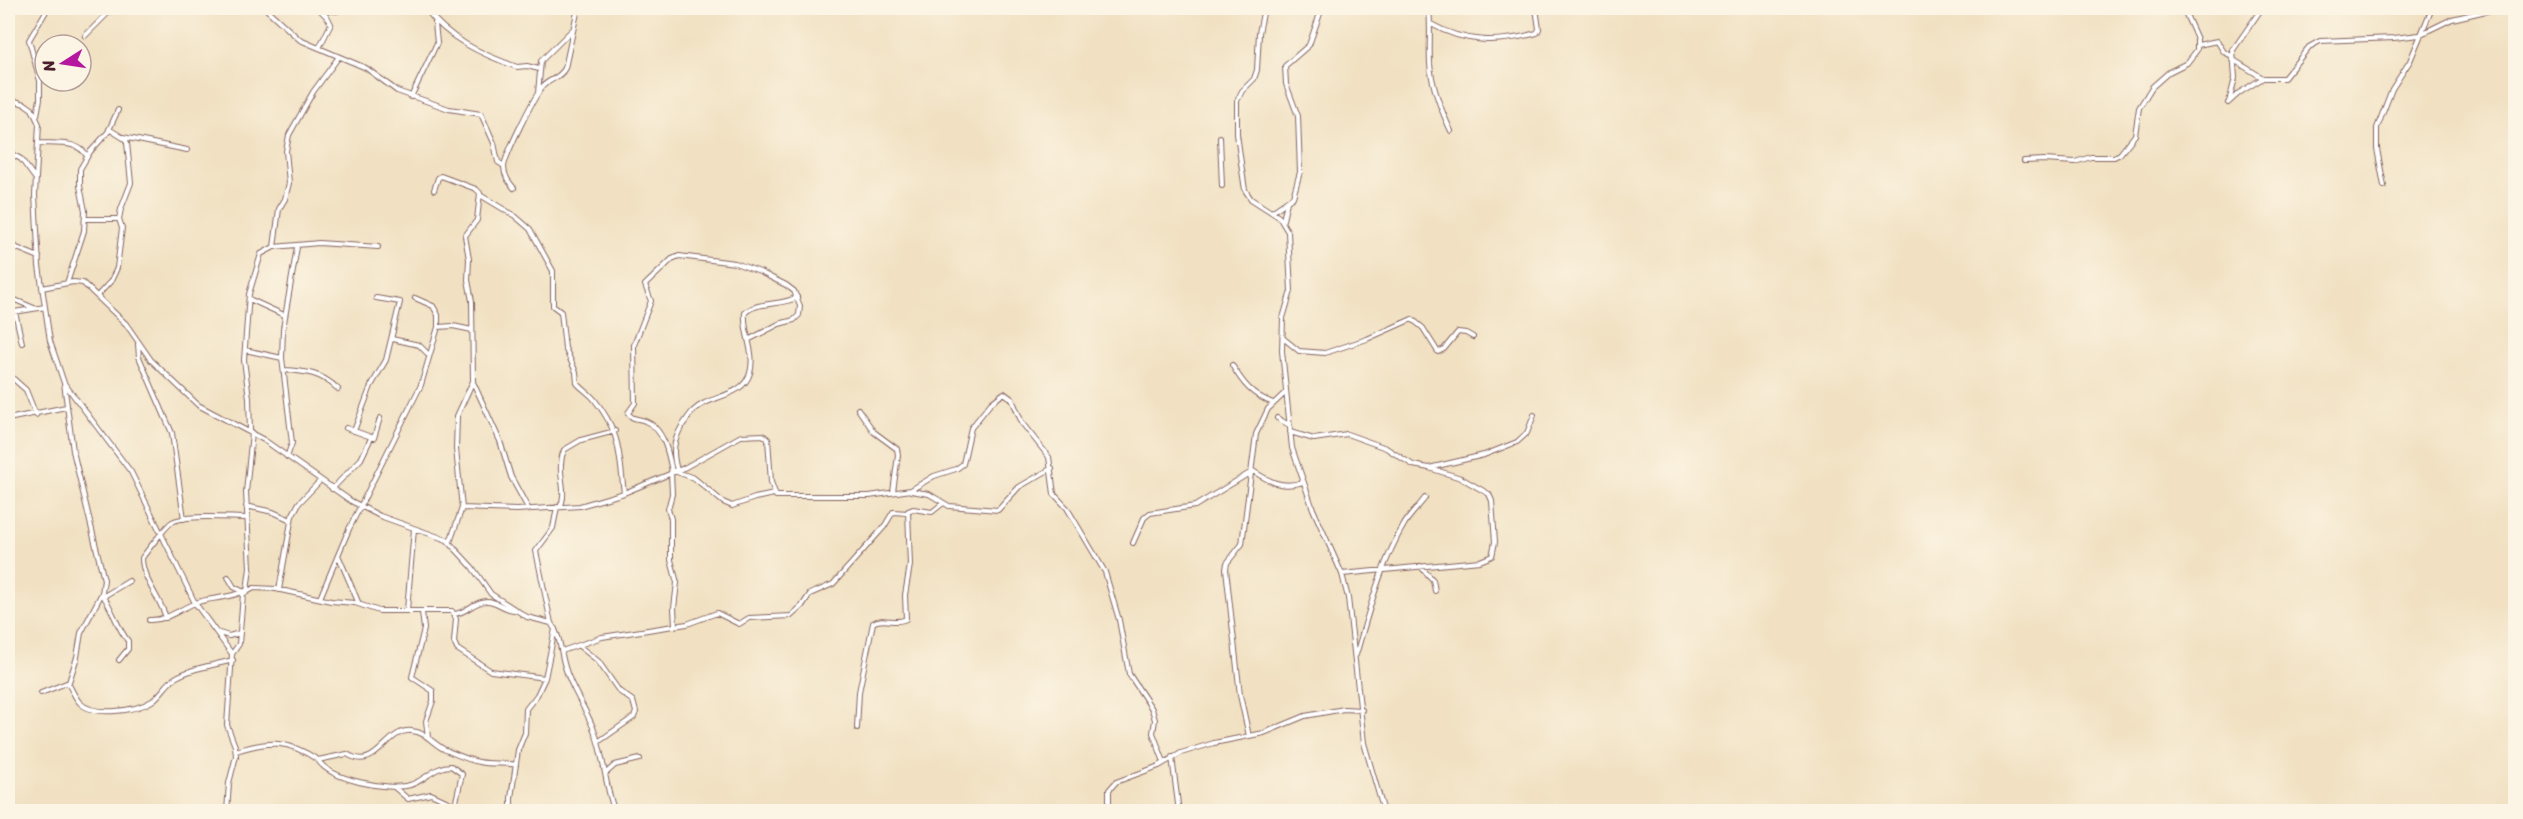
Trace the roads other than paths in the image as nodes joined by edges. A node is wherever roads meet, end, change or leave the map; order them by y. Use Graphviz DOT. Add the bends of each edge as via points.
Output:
graph roads {
  1 [pos="48,8"];
  2 [pos="113,8"];
  3 [pos="265,8"];
  4 [pos="345,8"];
  5 [pos="425,8"];
  6 [pos="578,8"];
  7 [pos="1264,8"];
  8 [pos="1322,8"];
  9 [pos="1429,8"];
  10 [pos="1536,8"];
  11 [pos="2183,8"];
  12 [pos="2262,8"];
  13 [pos="2432,8"];
  14 [pos="2499,8"];
  15 [pos="2509,8"];
  16 [pos="318,9"];
  17 [pos="435,22"];
  18 [pos="2516,22"];
  19 [pos="1431,24"];
  20 [pos="573,28"];
  21 [pos="88,33"];
  22 [pos="2419,35"];
  23 [pos="2198,45"];
  24 [pos="319,48"];
  25 [pos="2232,57"];
  26 [pos="338,58"];
  27 [pos="539,69"];
  28 [pos="2263,78"];
  29 [pos="538,94"];
  30 [pos="411,97"];
  31 [pos="8,99"];
  32 [pos="118,110"];
  33 [pos="37,115"];
  34 [pos="109,129"];
  35 [pos="1451,131"];
  36 [pos="123,137"];
  37 [pos="1220,137"];
  38 [pos="39,143"];
  39 [pos="8,147"];
  40 [pos="187,150"];
  41 [pos="9,153"];
  42 [pos="87,156"];
  43 [pos="2024,161"];
  44 [pos="504,166"];
  45 [pos="36,178"];
  46 [pos="1222,186"];
  47 [pos="2384,186"];
  48 [pos="514,188"];
  49 [pos="434,190"];
  50 [pos="480,195"];
  51 [pos="1287,202"];
  52 [pos="1272,212"];
  53 [pos="85,219"];
  54 [pos="119,219"];
  55 [pos="1283,221"];
  56 [pos="8,240"];
  57 [pos="274,247"];
  58 [pos="297,247"];
  59 [pos="378,247"];
  60 [pos="17,248"];
  61 [pos="8,257"];
  62 [pos="39,257"];
  63 [pos="67,283"];
  64 [pos="42,288"];
  65 [pos="97,296"];
  66 [pos="8,297"];
  67 [pos="797,297"];
  68 [pos="376,298"];
  69 [pos="415,298"];
  70 [pos="249,299"];
  71 [pos="45,307"];
  72 [pos="35,309"];
  73 [pos="15,312"];
  74 [pos="8,313"];
  75 [pos="284,315"];
  76 [pos="438,327"];
  77 [pos="472,330"];
  78 [pos="1282,337"];
  79 [pos="1473,337"];
  80 [pos="392,339"];
  81 [pos="748,340"];
  82 [pos="22,343"];
  83 [pos="138,344"];
  84 [pos="245,350"];
  85 [pos="429,354"];
  86 [pos="282,358"];
  87 [pos="1232,365"];
  88 [pos="284,370"];
  89 [pos="8,374"];
  90 [pos="473,381"];
  91 [pos="64,382"];
  92 [pos="338,388"];
  93 [pos="1286,392"];
  94 [pos="1273,402"];
  95 [pos="66,407"];
  96 [pos="858,409"];
  97 [pos="36,415"];
  98 [pos="1534,415"];
  99 [pos="380,418"];
  100 [pos="1277,418"];
  101 [pos="8,419"];
  102 [pos="1289,425"];
  103 [pos="346,428"];
  104 [pos="354,431"];
  105 [pos="615,431"];
  106 [pos="1290,432"];
  107 [pos="251,433"];
  108 [pos="371,438"];
  109 [pos="287,457"];
  110 [pos="1052,468"];
  111 [pos="1429,468"];
  112 [pos="674,471"];
  113 [pos="1253,471"];
  114 [pos="320,481"];
  115 [pos="1303,482"];
  116 [pos="332,489"];
  117 [pos="910,490"];
  118 [pos="893,492"];
  119 [pos="624,493"];
  120 [pos="774,494"];
  121 [pos="1425,498"];
  122 [pos="942,504"];
  123 [pos="246,506"];
  124 [pos="362,507"];
  125 [pos="558,507"];
  126 [pos="462,508"];
  127 [pos="529,510"];
  128 [pos="908,513"];
  129 [pos="246,518"];
  130 [pos="184,519"];
  131 [pos="291,520"];
  132 [pos="414,529"];
  133 [pos="161,536"];
  134 [pos="450,542"];
  135 [pos="1133,543"];
  136 [pos="338,555"];
  137 [pos="1420,565"];
  138 [pos="1383,571"];
  139 [pos="1342,574"];
  140 [pos="228,577"];
  141 [pos="129,581"];
  142 [pos="245,590"];
  143 [pos="279,590"];
  144 [pos="1435,591"];
  145 [pos="103,595"];
  146 [pos="320,598"];
  147 [pos="195,603"];
  148 [pos="359,604"];
  149 [pos="407,610"];
  150 [pos="516,610"];
  151 [pos="422,612"];
  152 [pos="455,614"];
  153 [pos="166,618"];
  154 [pos="149,620"];
  155 [pos="551,623"];
  156 [pos="675,625"];
  157 [pos="555,629"];
  158 [pos="215,632"];
  159 [pos="240,633"];
  160 [pos="579,646"];
  161 [pos="562,651"];
  162 [pos="232,654"];
  163 [pos="1356,658"];
  164 [pos="119,660"];
  165 [pos="233,660"];
  166 [pos="545,678"];
  167 [pos="68,683"];
  168 [pos="42,693"];
  169 [pos="1362,710"];
  170 [pos="857,728"];
  171 [pos="1249,736"];
  172 [pos="428,737"];
  173 [pos="598,742"];
  174 [pos="236,751"];
  175 [pos="1172,757"];
  176 [pos="640,759"];
  177 [pos="318,760"];
  178 [pos="1164,762"];
  179 [pos="516,765"];
  180 [pos="605,774"];
  181 [pos="393,787"];
  182 [pos="454,806"];
  183 [pos="496,810"];
  184 [pos="227,812"];
  185 [pos="511,812"];
  186 [pos="615,812"];
  187 [pos="1109,812"];
  188 [pos="1179,812"];
  189 [pos="1384,812"];
  1 -- 33 [label="street" via="29,40 40,81"];
  2 -- 21 [label="street"];
  3 -- 24 [label="street" via="290,33"];
  4 -- 16 [label="street"];
  5 -- 17 [label="street"];
  6 -- 20 [label="street"];
  7 -- 52 [label="street" via="1257,70 1237,101 1237,134 1245,190 1251,199"];
  8 -- 51 [label="street" via="1309,45 1284,71 1297,108 1300,147 1297,184"];
  9 -- 19 [label="street"];
  10 -- 19 [label="street" via="1537,33 1498,41 1457,37"];
  11 -- 23 [label="street"];
  12 -- 25 [label="street" via="2246,28"];
  13 -- 22 [label="street"];
  14 -- 22 [label="street" via="2452,19"];
  15 -- 18 [label="street" via="2510,17"];
  16 -- 24 [label="street" via="331,24"];
  17 -- 27 [label="street" via="462,43 506,63"];
  17 -- 30 [label="street" via="437,43"];
  19 -- 35 [label="street" via="1433,84"];
  20 -- 27 [label="street" via="544,57"];
  20 -- 29 [label="street" via="562,73"];
  22 -- 28 [label="street" via="2320,41 2309,47 2284,78"];
  22 -- 47 [label="street" via="2377,128"];
  23 -- 25 [label="street" via="2217,41"];
  23 -- 43 [label="street" via="2187,63 2152,87 2139,108 2135,135 2120,154 2075,162"];
  24 -- 26 [label="street"];
  25 -- 28 [label="street"];
  25 -- 28 [label="street" via="2235,78 2228,103"];
  26 -- 30 [label="street" via="366,68"];
  26 -- 57 [label="street" via="289,135 289,183 279,209"];
  27 -- 29 [label="street"];
  29 -- 44 [label="street"];
  30 -- 44 [label="street" via="481,114 498,162"];
  31 -- 33 [label="street" via="25,104"];
  32 -- 34 [label="street"];
  33 -- 38 [label="street"];
  34 -- 36 [label="street"];
  34 -- 42 [label="street"];
  36 -- 40 [label="street"];
  36 -- 54 [label="street" via="131,183"];
  37 -- 46 [label="street"];
  38 -- 42 [label="street" via="74,145"];
  38 -- 45 [label="street"];
  39 -- 41 [label="street"];
  41 -- 45 [label="street" via="26,163"];
  42 -- 53 [label="street" via="80,169"];
  44 -- 48 [label="street" via="507,180"];
  45 -- 62 [label="street"];
  49 -- 50 [label="street" via="440,176 476,189"];
  50 -- 77 [label="street" via="477,220 465,236"];
  50 -- 105 [label="street" via="530,228 543,250 554,271 553,306 561,312 565,348 577,383 593,398"];
  51 -- 52 [label="street"];
  51 -- 55 [label="street"];
  52 -- 55 [label="street"];
  53 -- 54 [label="street"];
  53 -- 63 [label="street"];
  54 -- 65 [label="street" via="122,228 117,268"];
  55 -- 78 [label="street" via="1290,245 1291,283"];
  56 -- 60 [label="street"];
  57 -- 58 [label="street"];
  57 -- 70 [label="street" via="261,254"];
  58 -- 59 [label="street" via="319,243"];
  58 -- 75 [label="street"];
  60 -- 61 [label="street"];
  60 -- 62 [label="street"];
  62 -- 64 [label="street"];
  63 -- 64 [label="street"];
  63 -- 65 [label="street" via="83,283"];
  64 -- 71 [label="street"];
  65 -- 83 [label="street" via="126,324"];
  66 -- 72 [label="street"];
  67 -- 81 [label="street" via="800,311 794,320"];
  67 -- 81 [label="street" via="748,309 744,316"];
  67 -- 112 [label="street" via="786,285 735,263 679,256 645,285 651,301 634,345 635,402 628,413 660,433"];
  68 -- 80 [label="street" via="400,302"];
  69 -- 76 [label="street" via="436,308"];
  70 -- 75 [label="street"];
  70 -- 84 [label="street"];
  71 -- 72 [label="street"];
  71 -- 91 [label="street" via="50,341"];
  72 -- 73 [label="street"];
  73 -- 74 [label="street"];
  73 -- 82 [label="street"];
  75 -- 86 [label="street"];
  76 -- 77 [label="street"];
  76 -- 85 [label="street"];
  77 -- 90 [label="street"];
  78 -- 79 [label="street" via="1299,351 1325,353 1412,319 1423,328 1438,352 1458,332"];
  78 -- 93 [label="street"];
  80 -- 85 [label="street" via="419,345"];
  80 -- 104 [label="street"];
  81 -- 112 [label="street" via="752,354 747,379 729,394 694,410 677,435"];
  83 -- 107 [label="street" via="198,405"];
  83 -- 130 [label="street" via="139,357 172,433"];
  84 -- 86 [label="street"];
  84 -- 107 [label="street"];
  85 -- 124 [label="street" via="421,385"];
  86 -- 88 [label="street"];
  87 -- 94 [label="street" via="1250,391"];
  88 -- 92 [label="street" via="316,373"];
  88 -- 109 [label="street" via="292,443"];
  89 -- 97 [label="street" via="26,390"];
  90 -- 126 [label="street" via="456,416"];
  90 -- 127 [label="street" via="500,441 511,477"];
  91 -- 95 [label="street"];
  91 -- 133 [label="street" via="130,472"];
  93 -- 94 [label="street"];
  93 -- 102 [label="street"];
  94 -- 113 [label="street" via="1256,434"];
  95 -- 97 [label="street"];
  95 -- 145 [label="street" via="104,580"];
  96 -- 118 [label="street" via="874,432 897,449"];
  97 -- 101 [label="street"];
  98 -- 111 [label="street" via="1527,434 1517,442 1484,455"];
  99 -- 108 [label="street" via="376,435"];
  100 -- 102 [label="street"];
  102 -- 106 [label="street"];
  103 -- 104 [label="street"];
  104 -- 108 [label="street"];
  105 -- 119 [label="street"];
  105 -- 125 [label="street" via="581,440 564,450 559,468 564,496"];
  106 -- 111 [label="street" via="1314,439 1347,434 1386,448 1413,465"];
  106 -- 115 [label="street" via="1294,460"];
  107 -- 109 [label="street"];
  107 -- 123 [label="street"];
  108 -- 116 [label="street" via="361,459"];
  109 -- 114 [label="street"];
  110 -- 117 [label="street" via="1047,453 1020,420 1012,399 1003,394 992,401 971,428 963,464"];
  110 -- 122 [label="street" via="1019,487 998,510"];
  110 -- 178 [label="street" via="1054,494 1107,576 1129,674 1152,710 1154,733"];
  111 -- 137 [label="street" via="1461,478 1489,494 1494,551 1484,561"];
  112 -- 119 [label="street"];
  112 -- 120 [label="street" via="694,478 732,506"];
  112 -- 120 [label="street" via="741,436 763,435 768,442"];
  112 -- 156 [label="street" via="668,509 671,560 677,583"];
  113 -- 115 [label="street" via="1275,484 1291,486"];
  113 -- 135 [label="street" via="1195,506 1150,513"];
  113 -- 171 [label="street" via="1242,544 1227,563 1226,575 1240,695"];
  114 -- 116 [label="street"];
  114 -- 131 [label="street" via="299,503"];
  115 -- 139 [label="street"];
  116 -- 124 [label="street"];
  117 -- 118 [label="street"];
  117 -- 122 [label="street" via="929,494"];
  118 -- 120 [label="street" via="869,496"];
  119 -- 125 [label="street" via="580,507"];
  121 -- 138 [label="street" via="1405,523"];
  122 -- 128 [label="street" via="932,512 913,509"];
  123 -- 129 [label="street"];
  123 -- 131 [label="street"];
  124 -- 132 [label="street"];
  124 -- 136 [label="street"];
  125 -- 127 [label="street"];
  125 -- 155 [label="street" via="553,528 536,550"];
  126 -- 127 [label="street"];
  126 -- 134 [label="street"];
  128 -- 156 [label="street" via="893,512 833,584 810,594 791,616 749,618 739,624 717,613"];
  128 -- 170 [label="street" via="906,621 873,623 859,693"];
  129 -- 130 [label="street"];
  129 -- 142 [label="street" via="250,568"];
  130 -- 133 [label="street" via="172,522"];
  131 -- 143 [label="street"];
  132 -- 134 [label="street"];
  132 -- 149 [label="street"];
  133 -- 147 [label="street"];
  133 -- 153 [label="street" via="142,558 142,567"];
  134 -- 150 [label="street" via="489,592"];
  136 -- 146 [label="street"];
  136 -- 148 [label="street"];
  137 -- 138 [label="street"];
  137 -- 144 [label="street"];
  138 -- 139 [label="street"];
  138 -- 163 [label="street"];
  139 -- 163 [label="street"];
  140 -- 142 [label="street" via="234,587"];
  141 -- 145 [label="street"];
  142 -- 143 [label="street"];
  142 -- 147 [label="street" via="228,598"];
  142 -- 159 [label="street"];
  143 -- 146 [label="street"];
  145 -- 164 [label="street" via="128,641 128,649"];
  145 -- 167 [label="street" via="85,622 74,673"];
  146 -- 148 [label="street"];
  147 -- 153 [label="street"];
  147 -- 158 [label="street"];
  148 -- 149 [label="street" via="379,610"];
  149 -- 151 [label="street"];
  150 -- 152 [label="street" via="484,601"];
  150 -- 155 [label="street" via="526,617"];
  151 -- 152 [label="street" via="446,610"];
  151 -- 172 [label="street" via="424,629 412,677 433,691 426,721"];
  152 -- 166 [label="street" via="454,642 461,652 493,671"];
  153 -- 154 [label="street"];
  155 -- 157 [label="street"];
  156 -- 160 [label="street" via="602,637"];
  157 -- 161 [label="street"];
  157 -- 166 [label="street"];
  158 -- 159 [label="street" via="229,636"];
  158 -- 162 [label="street"];
  159 -- 162 [label="street"];
  160 -- 161 [label="street"];
  160 -- 173 [label="street" via="598,661 619,692 631,699 635,710 634,717"];
  161 -- 173 [label="street" via="565,668"];
  162 -- 165 [label="street"];
  163 -- 169 [label="street"];
  165 -- 167 [label="street" via="174,679 151,702 119,711 90,709 80,704"];
  165 -- 174 [label="street" via="227,725"];
  166 -- 179 [label="street" via="526,709 525,733"];
  167 -- 168 [label="street"];
  169 -- 171 [label="street" via="1305,716"];
  169 -- 189 [label="street" via="1365,743"];
  171 -- 175 [label="street"];
  172 -- 177 [label="street" via="405,731 367,758 344,754"];
  172 -- 179 [label="street" via="437,746 479,762"];
  173 -- 180 [label="street"];
  174 -- 177 [label="street" via="268,742 302,750"];
  174 -- 184 [label="street"];
  175 -- 178 [label="street"];
  175 -- 188 [label="street"];
  176 -- 180 [label="street" via="615,765"];
  177 -- 181 [label="street" via="334,774"];
  178 -- 187 [label="street" via="1116,782 1109,790"];
  179 -- 185 [label="street"];
  180 -- 186 [label="street" via="606,791"];
  181 -- 182 [label="street" via="408,799 430,794"];
  181 -- 182 [label="street" via="411,785 437,769 451,766 462,774"];
  182 -- 183 [label="street"];
}
